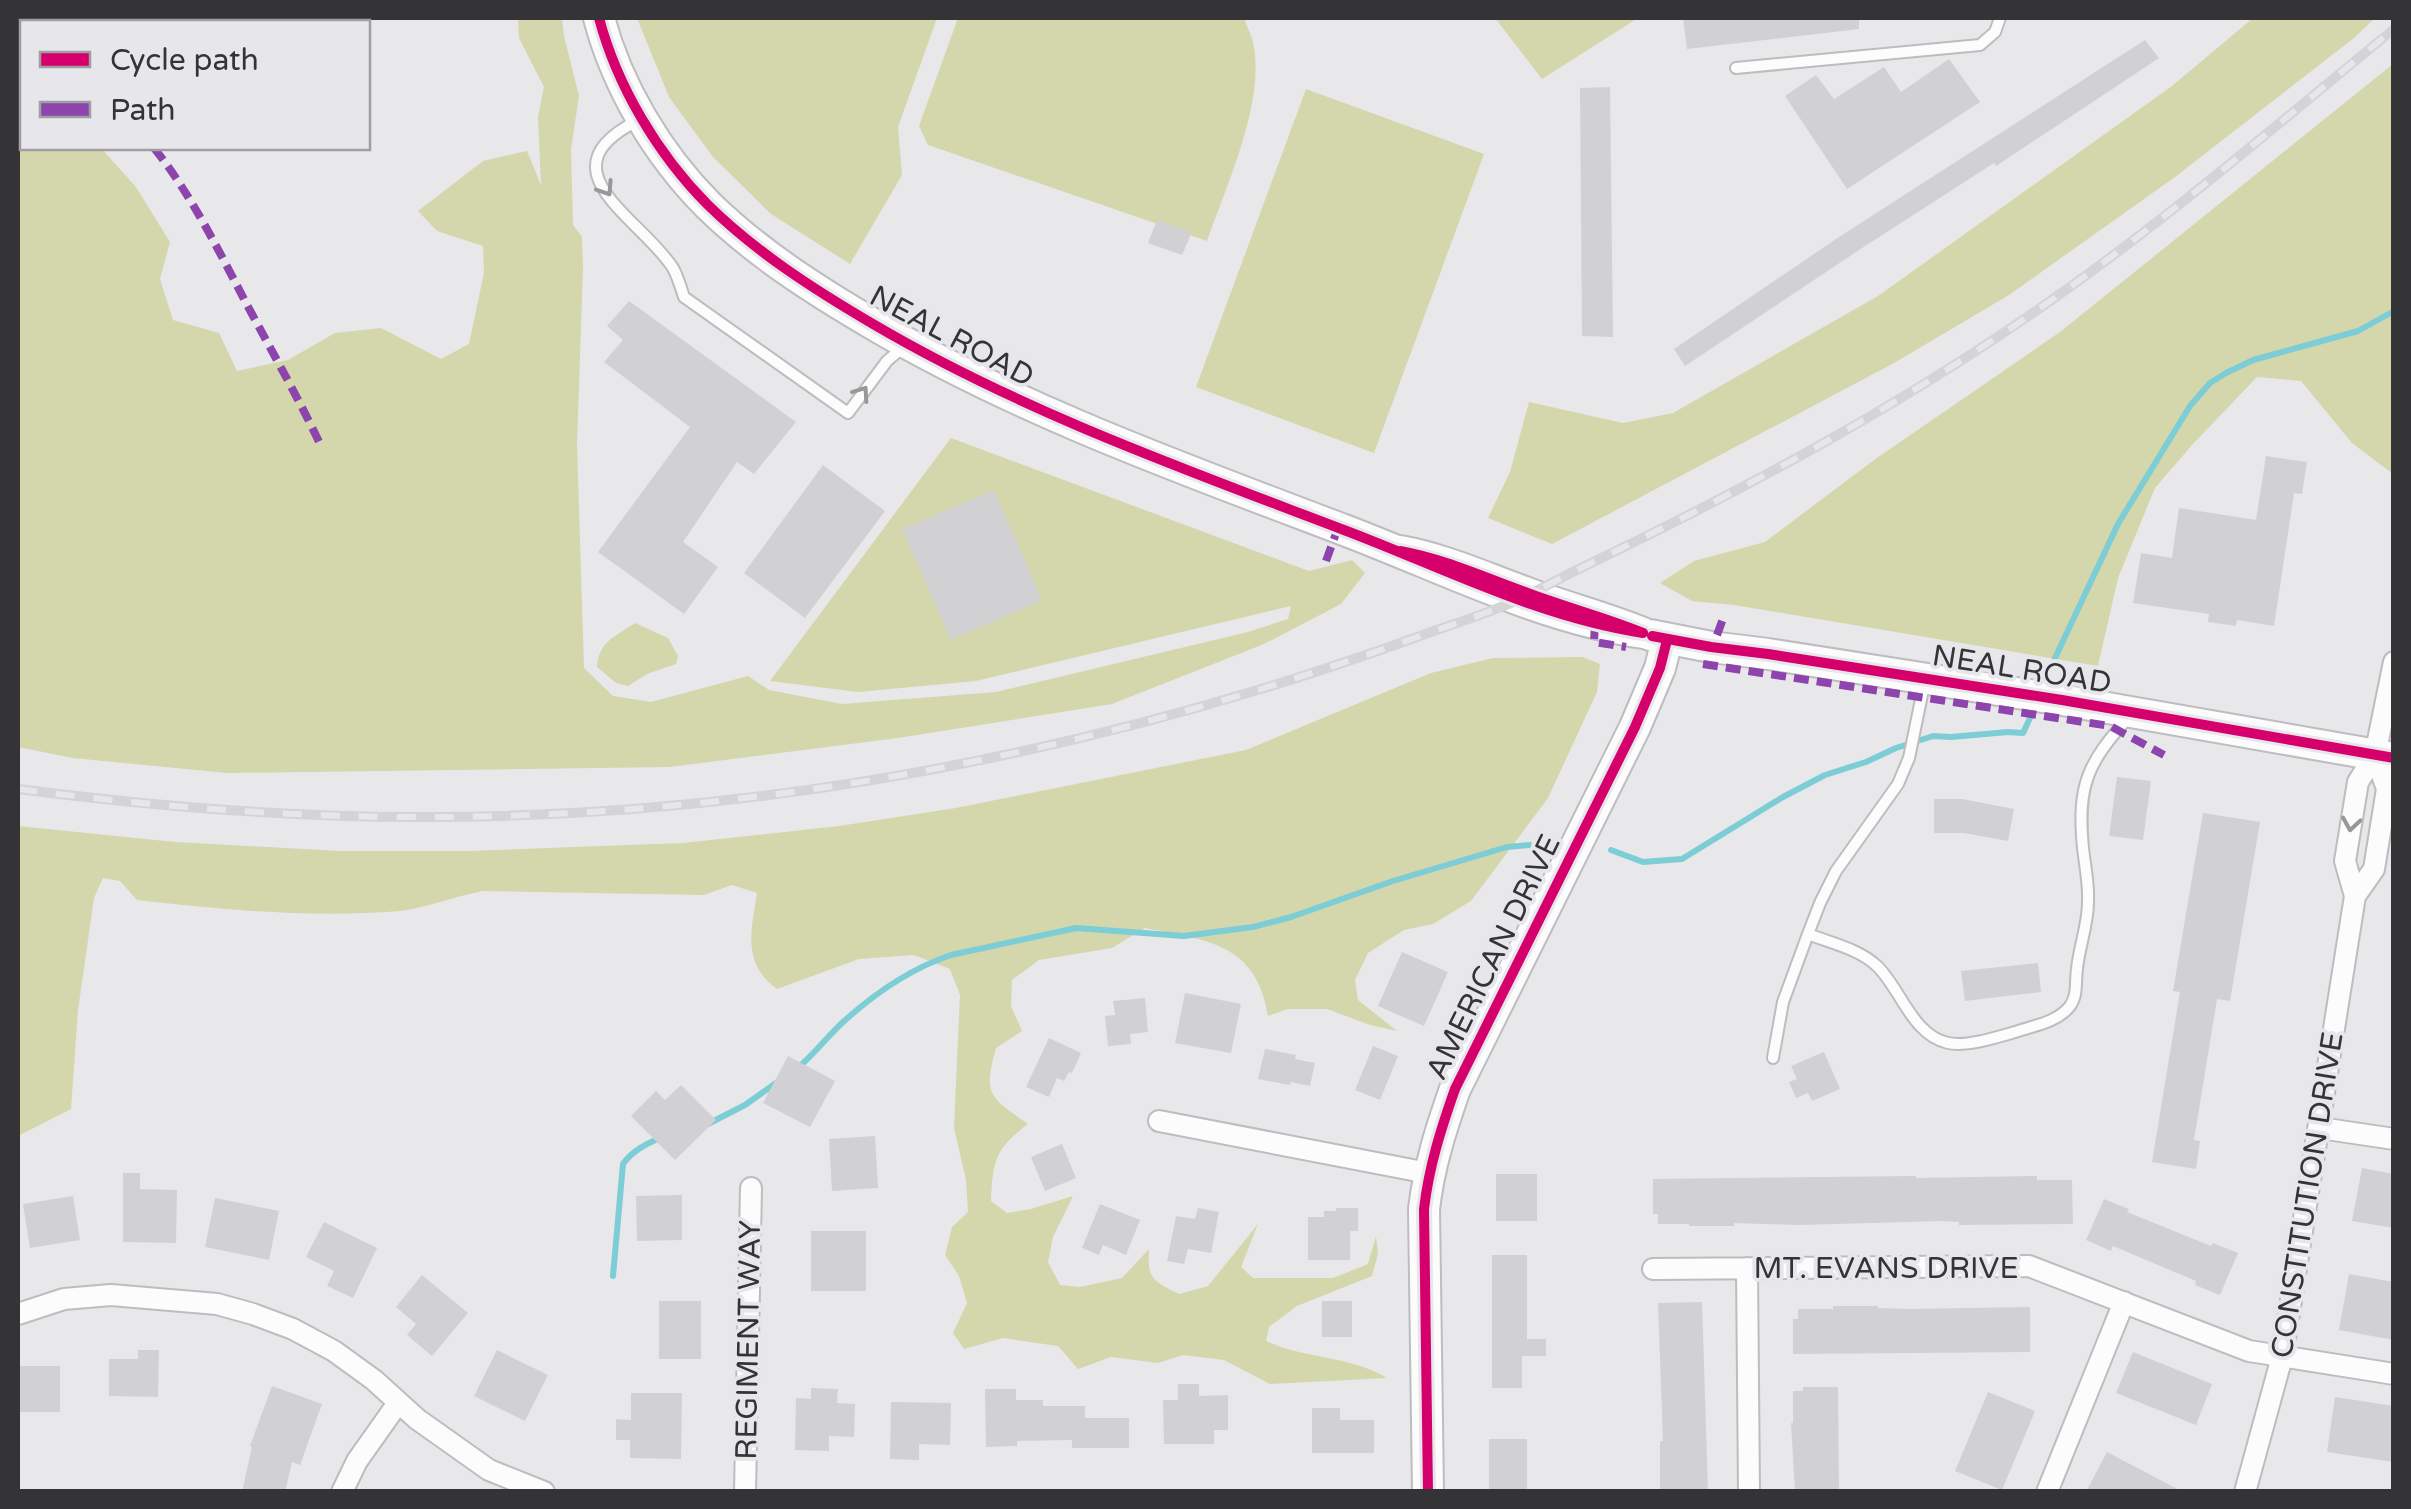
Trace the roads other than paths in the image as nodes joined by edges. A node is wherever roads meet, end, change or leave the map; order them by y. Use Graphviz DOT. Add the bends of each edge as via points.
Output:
graph roads {
  1 [pos="598,18"];
  2 [pos="2000,18"];
  3 [pos="1736,68"];
  4 [pos="642,118"];
  5 [pos="907,344"];
  6 [pos="1655,636"];
  7 [pos="2394,662"];
  8 [pos="1926,679"];
  9 [pos="2133,713"];
  10 [pos="2384,756"];
  11 [pos="2356,896"];
  12 [pos="1808,934"];
  13 [pos="1773,1058"];
  14 [pos="1159,1120"];
  15 [pos="2320,1128"];
  16 [pos="2394,1140"];
  17 [pos="1428,1173"];
  18 [pos="752,1188"];
  19 [pos="1747,1268"];
  20 [pos="1653,1270"];
  21 [pos="2124,1302"];
  22 [pos="18,1314"];
  23 [pos="2282,1357"];
  24 [pos="2394,1374"];
  25 [pos="398,1403"];
  26 [pos="342,1492"];
  27 [pos="544,1492"];
  28 [pos="745,1492"];
  29 [pos="1428,1492"];
  30 [pos="1749,1492"];
  31 [pos="2047,1492"];
  32 [pos="2245,1492"];
  1 -- 4 [label="street, NEAL ROAD"];
  2 -- 3 [label="lane" via="1980,45"];
  4 -- 5 [label="street, NEAL ROAD" via="690,186 742,235"];
  4 -- 5 [label="lane, one-way" via="600,149 596,173 673,269 684,298 848,413"];
  5 -- 6 [label="street, NEAL ROAD" via="1032,407 1441,570 1566,616"];
  6 -- 8 [label="street, NEAL ROAD"];
  6 -- 17 [label="street, AMERICAN DRIVE" via="1660,668 1455,1088"];
  7 -- 10 [label="street"];
  8 -- 9 [label="street, NEAL ROAD"];
  8 -- 12 [label="lane" via="1898,784 1836,871"];
  9 -- 10 [label="street, NEAL ROAD"];
  9 -- 12 [label="lane" via="2092,762 2084,787 2088,906 2076,994 2057,1017 1992,1039 1950,1044 1912,1016 1862,954"];
  10 -- 11 [label="street, CONSTITUTION DRIVE" via="2387,789 2374,869"];
  10 -- 11 [label="street, CONSTITUTION DRIVE, one-way" via="2358,782 2345,861"];
  11 -- 15 [label="street, CONSTITUTION DRIVE"];
  12 -- 13 [label="lane" via="1783,1002"];
  14 -- 17 [label="street"];
  15 -- 16 [label="street"];
  15 -- 23 [label="street, CONSTITUTION DRIVE"];
  17 -- 29 [label="street, AMERICAN DRIVE"];
  18 -- 28 [label="street, REGIMENT WAY"];
  19 -- 20 [label="street, MT. EVANS DRIVE"];
  19 -- 21 [label="street, MT. EVANS DRIVE" via="2029,1266"];
  19 -- 30 [label="street"];
  21 -- 23 [label="street, MT. EVANS DRIVE" via="2249,1351"];
  21 -- 31 [label="street"];
  22 -- 25 [label="street" via="64,1299 111,1295 217,1304 334,1351"];
  23 -- 24 [label="street, MT. EVANS DRIVE"];
  23 -- 32 [label="street, CONSTITUTION DRIVE"];
  25 -- 26 [label="street"];
  25 -- 27 [label="street" via="489,1470"];
}
